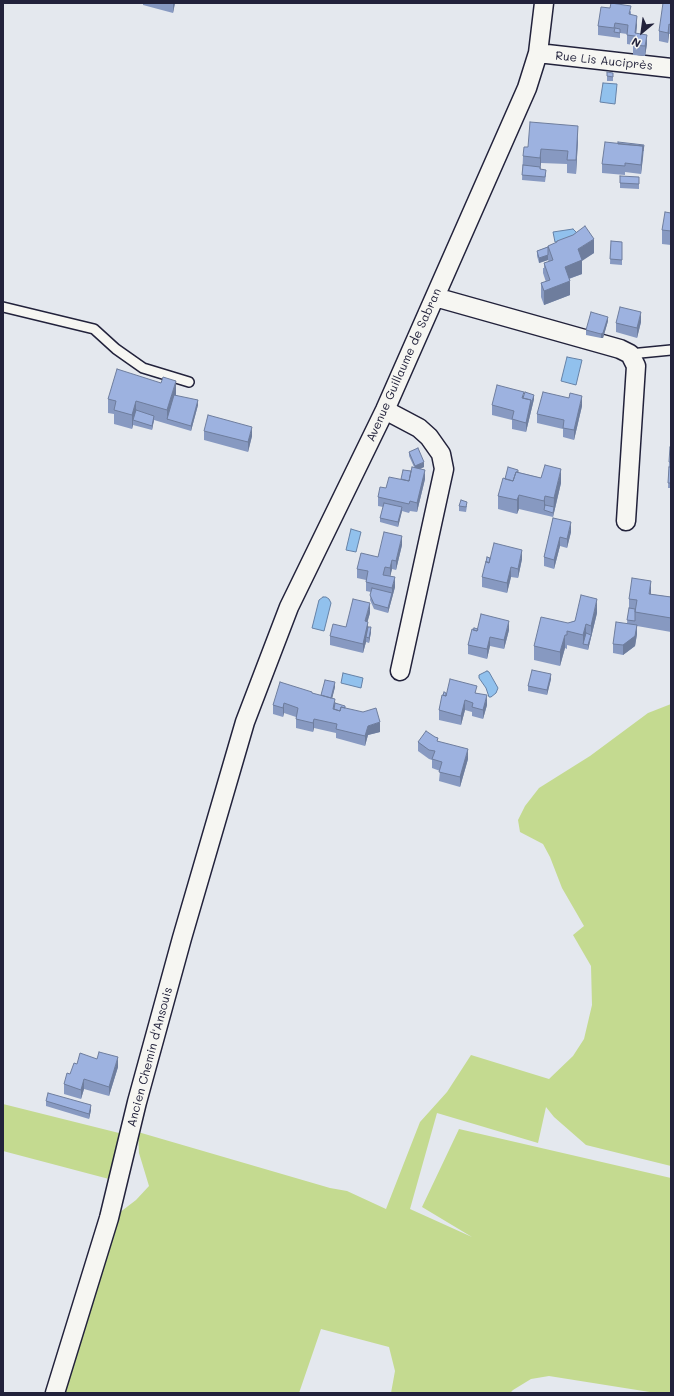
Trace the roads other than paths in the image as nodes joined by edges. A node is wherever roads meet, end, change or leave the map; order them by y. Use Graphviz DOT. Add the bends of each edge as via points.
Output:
graph roads {
  1 [pos="544,3"];
  2 [pos="538,54"];
  3 [pos="671,68"];
  4 [pos="435,297"];
  5 [pos="3,307"];
  6 [pos="671,350"];
  7 [pos="630,354"];
  8 [pos="189,382"];
  9 [pos="385,410"];
  10 [pos="626,521"];
  11 [pos="400,671"];
  12 [pos="245,722"];
  13 [pos="55,1393"];
  1 -- 2 [label="street, Avenue Guillaume de Sabran"];
  2 -- 3 [label="street, Rue Lis Auciprès"];
  2 -- 4 [label="street, Avenue Guillaume de Sabran" via="527,88"];
  4 -- 7 [label="street"];
  4 -- 9 [label="street, Avenue Guillaume de Sabran"];
  5 -- 8 [label="lane" via="94,329 143,368"];
  6 -- 7 [label="lane"];
  7 -- 10 [label="street" via="636,366"];
  9 -- 11 [label="street" via="419,428 429,437 441,454 444,469"];
  9 -- 12 [label="street, Avenue Guillaume de Sabran" via="289,607"];
  12 -- 13 [label="street, Ancien Chemin d'Ansouis" via="137,1102 109,1218"];
}
